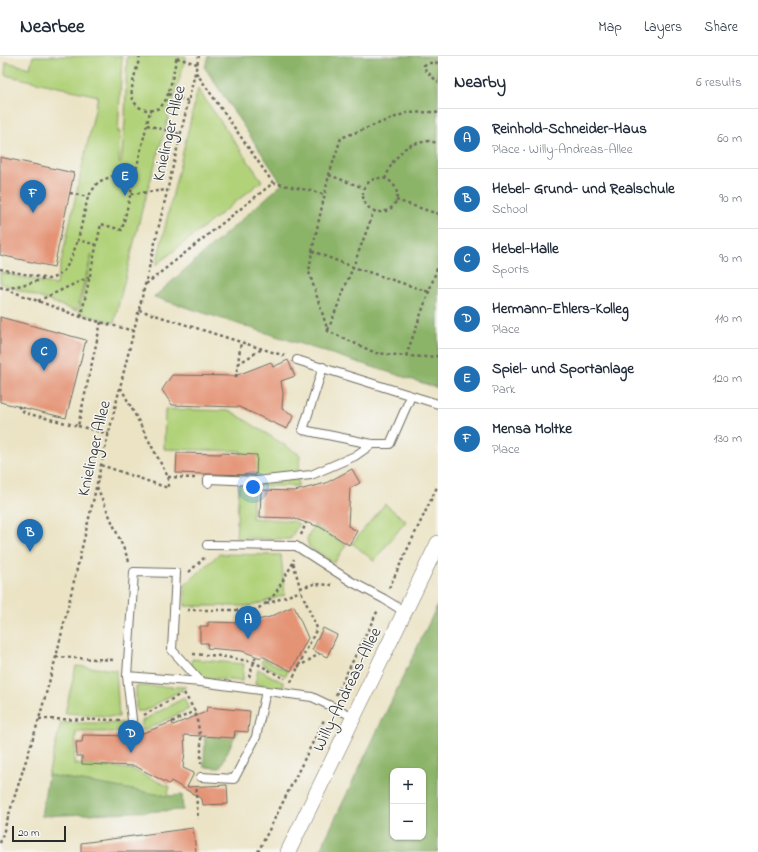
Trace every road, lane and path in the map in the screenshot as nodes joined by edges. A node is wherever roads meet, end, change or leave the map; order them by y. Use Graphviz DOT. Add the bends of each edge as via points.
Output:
graph roads {
  1 [pos="140,56"];
  2 [pos="198,56"];
  3 [pos="177,57"];
  4 [pos="438,63"];
  5 [pos="197,64"];
  6 [pos="195,72"];
  7 [pos="438,82"];
  8 [pos="168,94"];
  9 [pos="188,101"];
  10 [pos="150,111"];
  11 [pos="438,113"];
  12 [pos="147,126"];
  13 [pos="180,134"];
  14 [pos="438,143"];
  15 [pos="136,173"];
  16 [pos="329,175"];
  17 [pos="385,179"];
  18 [pos="273,183"];
  19 [pos="364,188"];
  20 [pos="167,190"];
  21 [pos="70,193"];
  22 [pos="131,194"];
  23 [pos="325,195"];
  24 [pos="88,197"];
  25 [pos="396,200"];
  26 [pos="374,211"];
  27 [pos="438,214"];
  28 [pos="78,240"];
  29 [pos="97,245"];
  30 [pos="312,251"];
  31 [pos="438,266"];
  32 [pos="353,267"];
  33 [pos="0,269"];
  34 [pos="90,277"];
  35 [pos="48,279"];
  36 [pos="145,285"];
  37 [pos="0,287"];
  38 [pos="5,289"];
  39 [pos="429,292"];
  40 [pos="38,301"];
  41 [pos="139,310"];
  42 [pos="81,317"];
  43 [pos="101,322"];
  44 [pos="134,331"];
  45 [pos="328,331"];
  46 [pos="241,342"];
  47 [pos="262,349"];
  48 [pos="406,356"];
  49 [pos="438,356"];
  50 [pos="297,360"];
  51 [pos="237,365"];
  52 [pos="323,367"];
  53 [pos="236,377"];
  54 [pos="120,387"];
  55 [pos="411,396"];
  56 [pos="438,404"];
  57 [pos="18,406"];
  58 [pos="78,426"];
  59 [pos="109,434"];
  60 [pos="372,444"];
  61 [pos="101,465"];
  62 [pos="168,477"];
  63 [pos="208,481"];
  64 [pos="96,486"];
  65 [pos="438,486"];
  66 [pos="438,543"];
  67 [pos="207,545"];
  68 [pos="218,546"];
  69 [pos="296,546"];
  70 [pos="293,562"];
  71 [pos="134,572"];
  72 [pos="175,585"];
  73 [pos="334,585"];
  74 [pos="300,589"];
  75 [pos="384,599"];
  76 [pos="264,605"];
  77 [pos="174,610"];
  78 [pos="255,610"];
  79 [pos="405,612"];
  80 [pos="258,620"];
  81 [pos="176,653"];
  82 [pos="319,654"];
  83 [pos="256,656"];
  84 [pos="56,657"];
  85 [pos="128,660"];
  86 [pos="254,662"];
  87 [pos="298,668"];
  88 [pos="127,676"];
  89 [pos="201,682"];
  90 [pos="245,688"];
  91 [pos="266,691"];
  92 [pos="184,692"];
  93 [pos="330,706"];
  94 [pos="195,711"];
  95 [pos="354,717"];
  96 [pos="132,720"];
  97 [pos="172,722"];
  98 [pos="201,777"];
  99 [pos="198,819"];
  100 [pos="0,843"];
  101 [pos="258,852"];
  102 [pos="288,852"];
  1 -- 10 [label="path" via="132,95 137,106"];
  2 -- 5 [label="path, Knielinger Allee"];
  3 -- 5 [label="path"];
  3 -- 8 [label="path"];
  4 -- 7 [label="path" via="424,65 426,71"];
  5 -- 6 [label="path, Knielinger Allee"];
  6 -- 9 [label="path, Knielinger Allee"];
  6 -- 18 [label="path"];
  8 -- 9 [label="path"];
  8 -- 10 [label="path" via="161,107"];
  9 -- 13 [label="path, Knielinger Allee"];
  10 -- 12 [label="path"];
  11 -- 16 [label="path" via="406,113 341,138"];
  12 -- 13 [label="path"];
  12 -- 15 [label="path"];
  13 -- 20 [label="path, Knielinger Allee"];
  14 -- 17 [label="path" via="428,141 404,149 392,163"];
  15 -- 22 [label="path"];
  15 -- 24 [label="path" via="115,175 98,182"];
  16 -- 19 [label="path"];
  16 -- 23 [label="path"];
  17 -- 19 [label="path" via="375,178"];
  17 -- 25 [label="path" via="394,185 397,192"];
  18 -- 23 [label="path"];
  18 -- 36 [label="path"];
  19 -- 26 [label="path" via="364,201 368,208"];
  20 -- 22 [label="path"];
  20 -- 36 [label="path, Knielinger Allee"];
  21 -- 24 [label="path"];
  22 -- 29 [label="path" via="122,230 101,224"];
  23 -- 30 [label="path"];
  24 -- 28 [label="path"];
  25 -- 26 [label="path" via="388,210"];
  25 -- 27 [label="path"];
  26 -- 32 [label="path"];
  28 -- 29 [label="path"];
  28 -- 35 [label="path" via="66,270 56,278"];
  29 -- 34 [label="path"];
  30 -- 32 [label="path"];
  30 -- 45 [label="path" via="309,272"];
  31 -- 39 [label="path"];
  32 -- 39 [label="path"];
  32 -- 45 [label="path"];
  33 -- 35 [label="path"];
  34 -- 40 [label="path"];
  34 -- 42 [label="path"];
  35 -- 38 [label="path"];
  36 -- 41 [label="path, Knielinger Allee"];
  37 -- 38 [label="path"];
  38 -- 40 [label="path"];
  39 -- 48 [label="path"];
  40 -- 42 [label="path"];
  41 -- 44 [label="path, Knielinger Allee"];
  41 -- 46 [label="path"];
  42 -- 43 [label="path"];
  43 -- 44 [label="path"];
  43 -- 58 [label="path"];
  44 -- 54 [label="path, Knielinger Allee"];
  45 -- 48 [label="path" via="376,353"];
  46 -- 47 [label="path"];
  46 -- 51 [label="path"];
  47 -- 50 [label="path"];
  47 -- 51 [label="path"];
  48 -- 49 [label="path"];
  50 -- 52 [label="lane"];
  51 -- 53 [label="path"];
  52 -- 55 [label="lane"];
  52 -- 60 [label="lane" via="303,430"];
  54 -- 59 [label="path, Knielinger Allee"];
  54 -- 62 [label="path"];
  55 -- 56 [label="lane"];
  55 -- 60 [label="lane" via="390,444"];
  57 -- 58 [label="path" via="25,413"];
  58 -- 59 [label="path"];
  59 -- 61 [label="path, Knielinger Allee"];
  60 -- 63 [label="lane" via="355,456 311,475 256,481"];
  61 -- 62 [label="path" via="168,488"];
  61 -- 64 [label="path, Knielinger Allee"];
  62 -- 63 [label="path"];
  64 -- 71 [label="path"];
  64 -- 84 [label="path, Knielinger Allee"];
  65 -- 75 [label="path"];
  66 -- 79 [label="street, Willy-Andreas-Allee"];
  67 -- 68 [label="lane"];
  68 -- 69 [label="lane"];
  68 -- 72 [label="path"];
  69 -- 70 [label="path"];
  69 -- 75 [label="lane"];
  70 -- 74 [label="path"];
  70 -- 76 [label="path" via="275,594"];
  71 -- 72 [label="lane" via="176,573"];
  71 -- 85 [label="lane"];
  72 -- 77 [label="lane"];
  73 -- 74 [label="path" via="314,584"];
  74 -- 76 [label="path"];
  74 -- 87 [label="path" via="316,628"];
  75 -- 79 [label="lane"];
  75 -- 93 [label="path"];
  76 -- 78 [label="path"];
  77 -- 78 [label="path"];
  77 -- 81 [label="lane" via="172,650"];
  78 -- 80 [label="path"];
  79 -- 95 [label="street, Willy-Andreas-Allee"];
  81 -- 86 [label="path" via="220,656"];
  81 -- 89 [label="lane"];
  82 -- 87 [label="path"];
  83 -- 86 [label="path"];
  84 -- 85 [label="path"];
  84 -- 100 [label="path, Knielinger Allee"];
  85 -- 88 [label="lane"];
  86 -- 87 [label="path" via="291,682"];
  86 -- 90 [label="path"];
  88 -- 89 [label="lane"];
  88 -- 96 [label="lane"];
  89 -- 90 [label="lane"];
  90 -- 91 [label="lane"];
  91 -- 93 [label="lane" via="312,697"];
  91 -- 98 [label="lane" via="256,737 234,779"];
  92 -- 94 [label="path"];
  93 -- 95 [label="lane"];
  93 -- 101 [label="path"];
  94 -- 97 [label="path"];
  94 -- 98 [label="path" via="201,739"];
  95 -- 102 [label="street, Willy-Andreas-Allee"];
  98 -- 99 [label="path" via="196,793"];
}
